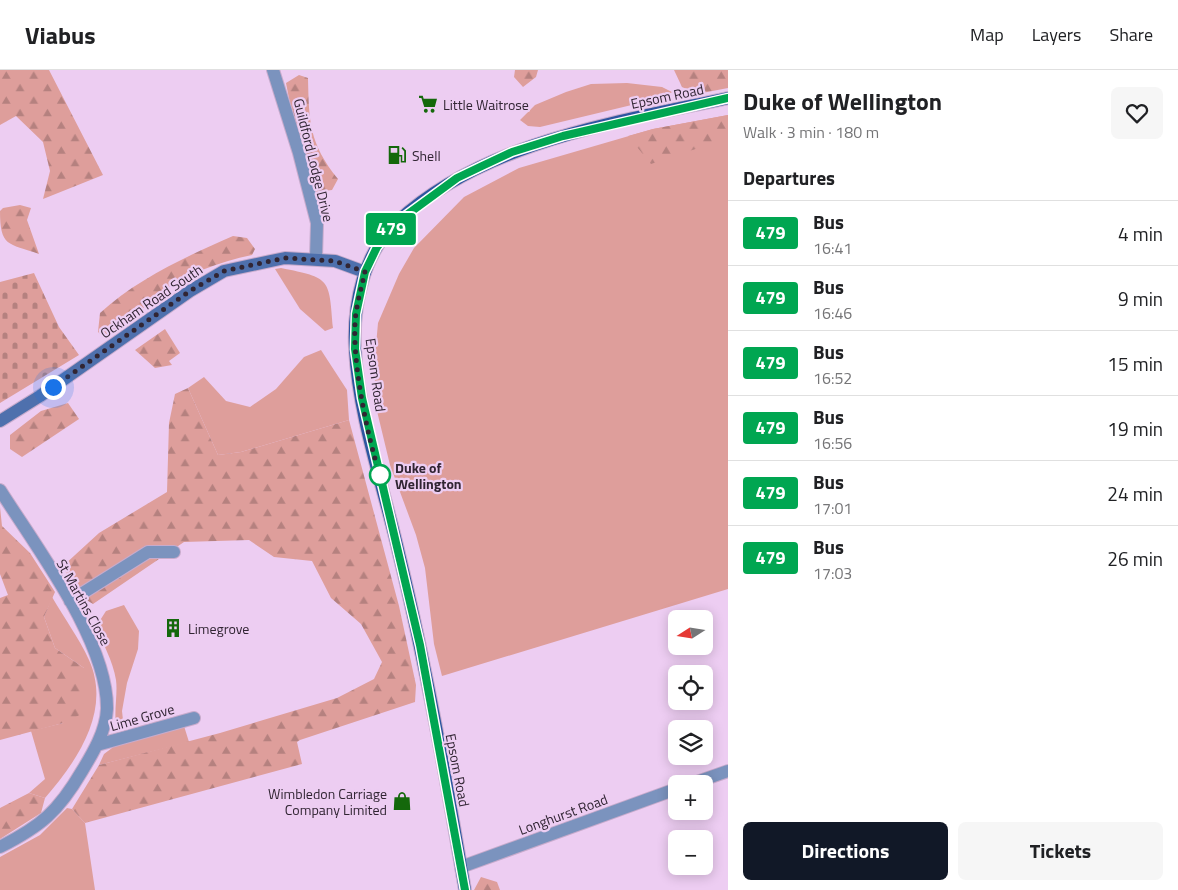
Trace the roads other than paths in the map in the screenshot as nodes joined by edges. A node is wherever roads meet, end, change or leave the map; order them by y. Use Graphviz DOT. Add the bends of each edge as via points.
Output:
graph roads {
  1 [pos="273,70"];
  2 [pos="728,98"];
  3 [pos="316,258"];
  4 [pos="365,272"];
  5 [pos="0,421"];
  6 [pos="0,490"];
  7 [pos="174,552"];
  8 [pos="70,601"];
  9 [pos="194,718"];
  10 [pos="97,745"];
  11 [pos="728,771"];
  12 [pos="713,776"];
  13 [pos="668,792"];
  14 [pos="0,847"];
  15 [pos="461,867"];
  16 [pos="463,890"];
  1 -- 3 [label="street, Guildford Lodge Drive" via="317,223"];
  2 -- 4 [label="main road, Epsom Road" via="563,136 512,152 482,166 457,178 397,222 377,247"];
  3 -- 4 [label="main road, Ockham Road South"];
  3 -- 5 [label="main road, Ockham Road South" via="285,258 224,271"];
  4 -- 15 [label="main road, Epsom Road" via="356,314 355,349 362,398 420,645"];
  6 -- 8 [label="street, St Martins Close"];
  7 -- 8 [label="street" via="148,552"];
  8 -- 10 [label="street, St Martins Close" via="94,648 105,680 107,710"];
  9 -- 10 [label="street, Lime Grove"];
  10 -- 14 [label="street, St Martins Close" via="73,785 46,820"];
  11 -- 12 [label="street"];
  13 -- 15 [label="street, Longhurst Road"];
  15 -- 16 [label="main road, Epsom Road"];
}
